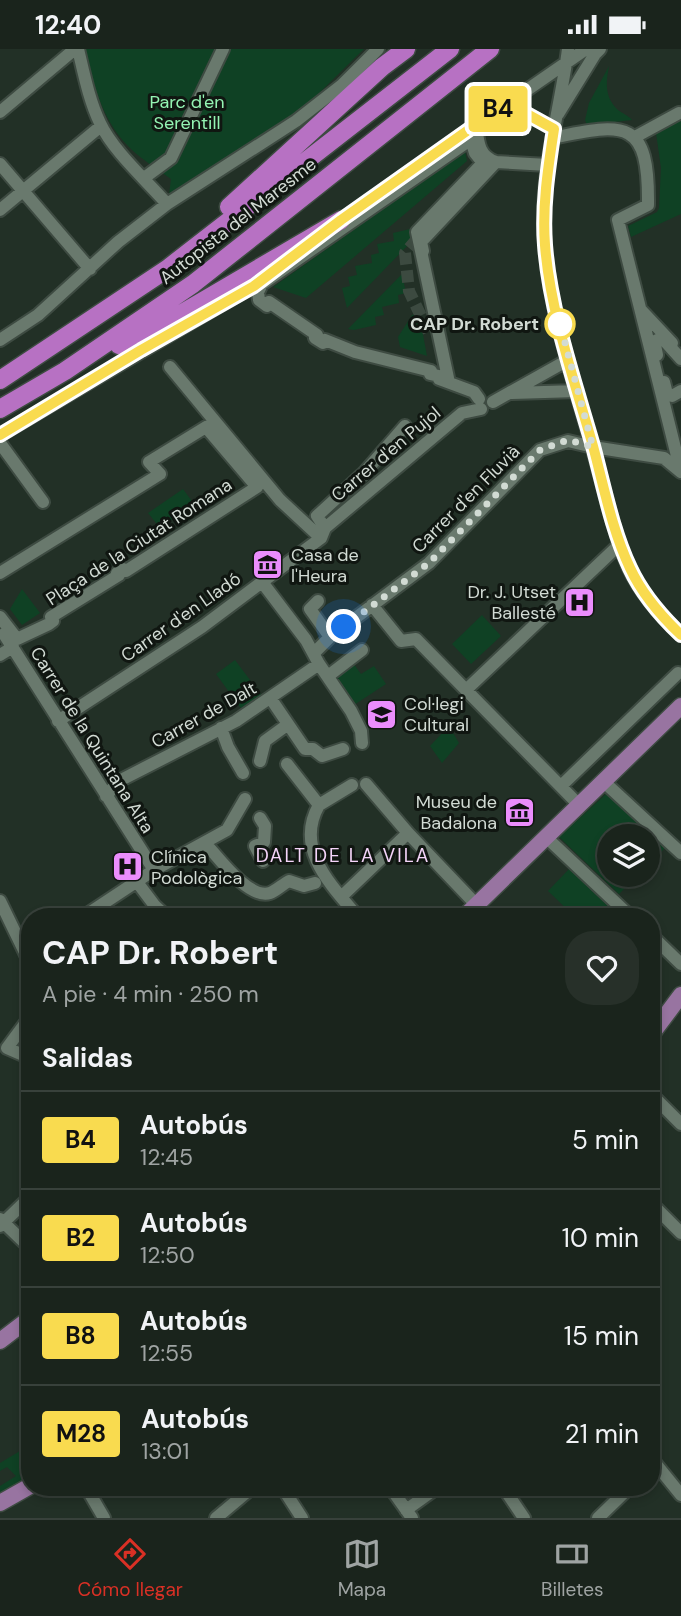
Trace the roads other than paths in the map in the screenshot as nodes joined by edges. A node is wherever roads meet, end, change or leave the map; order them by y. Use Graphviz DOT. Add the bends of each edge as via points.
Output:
graph roads {
  1 [pos="77,49"];
  2 [pos="223,49"];
  3 [pos="378,49"];
  4 [pos="396,49"];
  5 [pos="406,49"];
  6 [pos="450,49"];
  7 [pos="489,49"];
  8 [pos="586,49"];
  9 [pos="600,49"];
  10 [pos="567,55"];
  11 [pos="382,67"];
  12 [pos="342,85"];
  13 [pos="498,109"];
  14 [pos="0,112"];
  15 [pos="679,113"];
  16 [pos="476,125"];
  17 [pos="101,127"];
  18 [pos="554,128"];
  19 [pos="635,137"];
  20 [pos="496,162"];
  21 [pos="0,164"];
  22 [pos="548,165"];
  23 [pos="144,178"];
  24 [pos="23,191"];
  25 [pos="167,204"];
  26 [pos="0,210"];
  27 [pos="341,220"];
  28 [pos="167,268"];
  29 [pos="90,269"];
  30 [pos="254,286"];
  31 [pos="641,310"];
  32 [pos="430,335"];
  33 [pos="0,340"];
  34 [pos="681,352"];
  35 [pos="681,359"];
  36 [pos="568,360"];
  37 [pos="170,367"];
  38 [pos="65,371"];
  39 [pos="444,379"];
  40 [pos="0,380"];
  41 [pos="577,391"];
  42 [pos="508,393"];
  43 [pos="681,394"];
  44 [pos="484,403"];
  45 [pos="665,405"];
  46 [pos="0,409"];
  47 [pos="405,426"];
  48 [pos="0,435"];
  49 [pos="0,443"];
  50 [pos="593,447"];
  51 [pos="681,472"];
  52 [pos="43,502"];
  53 [pos="323,533"];
  54 [pos="620,544"];
  55 [pos="0,573"];
  56 [pos="261,582"];
  57 [pos="318,601"];
  58 [pos="372,605"];
  59 [pos="0,617"];
  60 [pos="0,629"];
  61 [pos="681,635"];
  62 [pos="330,637"];
  63 [pos="13,647"];
  64 [pos="362,650"];
  65 [pos="0,655"];
  66 [pos="317,659"];
  67 [pos="678,673"];
  68 [pos="328,676"];
  69 [pos="467,689"];
  70 [pos="271,699"];
  71 [pos="681,706"];
  72 [pos="58,722"];
  73 [pos="288,725"];
  74 [pos="221,728"];
  75 [pos="362,743"];
  76 [pos="343,749"];
  77 [pos="260,761"];
  78 [pos="288,764"];
  79 [pos="243,773"];
  80 [pos="603,781"];
  81 [pos="366,784"];
  82 [pos="352,785"];
  83 [pos="561,786"];
  84 [pos="106,796"];
  85 [pos="245,799"];
  86 [pos="319,805"];
  87 [pos="579,805"];
  88 [pos="260,818"];
  89 [pos="408,833"];
  90 [pos="547,838"];
  91 [pos="205,843"];
  92 [pos="681,853"];
  93 [pos="263,861"];
  94 [pos="154,870"];
  95 [pos="137,882"];
  96 [pos="315,883"];
  97 [pos="343,895"];
  98 [pos="0,901"];
  99 [pos="97,908"];
  100 [pos="157,908"];
  101 [pos="352,908"];
  102 [pos="479,908"];
  103 [pos="488,908"];
  104 [pos="621,908"];
  105 [pos="21,944"];
  106 [pos="660,944"];
  107 [pos="681,964"];
  108 [pos="681,995"];
  109 [pos="21,1019"];
  110 [pos="660,1023"];
  111 [pos="21,1029"];
  112 [pos="1,1043"];
  113 [pos="21,1054"];
  114 [pos="660,1103"];
  115 [pos="681,1124"];
  116 [pos="21,1205"];
  117 [pos="660,1212"];
  118 [pos="1,1222"];
  119 [pos="681,1233"];
  120 [pos="21,1240"];
  121 [pos="21,1325"];
  122 [pos="0,1341"];
  123 [pos="660,1472"];
  124 [pos="21,1491"];
  125 [pos="681,1495"];
  126 [pos="91,1496"];
  127 [pos="242,1496"];
  128 [pos="288,1496"];
  129 [pos="396,1496"];
  130 [pos="428,1496"];
  131 [pos="509,1496"];
  132 [pos="621,1496"];
  133 [pos="0,1503"];
  134 [pos="409,1514"];
  135 [pos="104,1518"];
  136 [pos="216,1518"];
  137 [pos="302,1518"];
  138 [pos="524,1518"];
  139 [pos="598,1518"];
  1 -- 14 [label="street"];
  1 -- 17 [label="street"];
  2 -- 23 [label="street" via="171,158"];
  3 -- 12 [label="street"];
  4 -- 11 [label="street"];
  5 -- 11 [label="highway"];
  6 -- 28 [label="highway, Autopista del Maresme"];
  7 -- 38 [label="highway, Autopista del Maresme" via="193,284"];
  8 -- 10 [label="street"];
  9 -- 18 [label="street"];
  10 -- 13 [label="street"];
  10 -- 18 [label="street"];
  11 -- 12 [label="street"];
  11 -- 28 [label="highway"];
  12 -- 25 [label="street" via="296,121"];
  13 -- 16 [label="street"];
  13 -- 18 [label="street" via="525,113"];
  15 -- 19 [label="street"];
  16 -- 20 [label="street" via="479,148 488,160"];
  16 -- 27 [label="street"];
  17 -- 23 [label="street"];
  17 -- 24 [label="street"];
  18 -- 19 [label="street" via="618,129"];
  18 -- 22 [label="street"];
  19 -- 31 [label="street" via="642,145 647,167 648,205 618,220"];
  20 -- 22 [label="street"];
  20 -- 39 [label="street" via="419,240"];
  21 -- 24 [label="street"];
  22 -- 36 [label="street" via="545,247"];
  23 -- 25 [label="street"];
  24 -- 26 [label="street"];
  24 -- 29 [label="street"];
  25 -- 29 [label="street"];
  27 -- 30 [label="street"];
  27 -- 38 [label="highway" via="167,322"];
  28 -- 40 [label="highway, Autopista del Maresme"];
  29 -- 33 [label="street" via="38,315"];
  30 -- 39 [label="street" via="254,299 260,306 317,343 346,355"];
  30 -- 48 [label="street"];
  31 -- 34 [label="street"];
  31 -- 45 [label="street"];
  32 -- 39 [label="street"];
  35 -- 43 [label="street" via="663,339 657,340 667,394"];
  36 -- 41 [label="street"];
  36 -- 42 [label="street, Carrer d'en Pujol"];
  37 -- 53 [label="street" via="280,499"];
  38 -- 46 [label="highway, Autopista del Maresme"];
  39 -- 39 [label="street" via="448,378 417,232 483,163 470,142 262,284 258,292 261,302 267,306 269,302 323,343 431,371"];
  39 -- 44 [label="street" via="474,392"];
  41 -- 42 [label="street"];
  41 -- 50 [label="street"];
  42 -- 44 [label="street, Carrer d'en Pujol"];
  43 -- 45 [label="street"];
  44 -- 53 [label="street, Carrer d'en Pujol" via="462,413"];
  45 -- 51 [label="street"];
  47 -- 53 [label="street" via="364,473 317,516"];
  49 -- 52 [label="street"];
  50 -- 51 [label="street, Carrer d'en Fluvià" via="664,458"];
  50 -- 54 [label="street"];
  50 -- 58 [label="street, Carrer d'en Fluvià" via="568,440 540,450 429,563"];
  53 -- 56 [label="street, Carrer d'en Lladó"];
  54 -- 61 [label="street" via="645,595"];
  54 -- 69 [label="street"];
  55 -- 59 [label="street, Plaça de la Ciutat Romana" via="160,474 149,461 205,427 257,487 123,569 51,617 49,624 17,639"];
  56 -- 66 [label="street"];
  56 -- 72 [label="street, Carrer d'en Lladó" via="202,627"];
  57 -- 62 [label="street" via="310,609"];
  58 -- 62 [label="street, Carrer d'en Fluvià"];
  58 -- 69 [label="street" via="401,641 416,639"];
  60 -- 63 [label="street, Carrer de la Quintana Alta"];
  62 -- 66 [label="street, Carrer d'en Fluvià"];
  63 -- 65 [label="street"];
  63 -- 72 [label="street, Carrer de la Quintana Alta"];
  64 -- 68 [label="street"];
  66 -- 68 [label="street"];
  66 -- 70 [label="street, Carrer de Dalt"];
  67 -- 83 [label="street"];
  68 -- 75 [label="street" via="361,731"];
  69 -- 83 [label="street"];
  70 -- 73 [label="street"];
  70 -- 74 [label="street, Carrer de Dalt"];
  71 -- 80 [label="main road"];
  72 -- 84 [label="street, Carrer de la Quintana Alta"];
  73 -- 76 [label="street" via="304,749 313,748 322,756"];
  73 -- 77 [label="street" via="265,741"];
  74 -- 79 [label="street"];
  74 -- 84 [label="street, Carrer de Dalt" via="119,781"];
  78 -- 86 [label="street"];
  80 -- 87 [label="main road"];
  80 -- 92 [label="street"];
  81 -- 89 [label="street"];
  82 -- 86 [label="street"];
  83 -- 87 [label="street"];
  84 -- 94 [label="street, Carrer de la Quintana Alta"];
  85 -- 91 [label="street" via="227,830"];
  86 -- 97 [label="street" via="310,847 320,871"];
  87 -- 90 [label="main road"];
  88 -- 93 [label="street" via="265,826 264,842 255,846"];
  89 -- 97 [label="street"];
  89 -- 102 [label="street"];
  90 -- 103 [label="main road"];
  90 -- 104 [label="street"];
  91 -- 94 [label="street"];
  91 -- 96 [label="street" via="241,883 261,894 289,881 303,886"];
  94 -- 95 [label="street"];
  95 -- 99 [label="street"];
  95 -- 100 [label="street"];
  97 -- 101 [label="street"];
  98 -- 105 [label="street"];
  106 -- 107 [label="street"];
  108 -- 110 [label="main road"];
  109 -- 112 [label="street"];
  111 -- 113 [label="street" via="7,1048"];
  114 -- 115 [label="street"];
  116 -- 118 [label="street"];
  117 -- 119 [label="street"];
  118 -- 120 [label="street"];
  121 -- 122 [label="main road"];
  123 -- 125 [label="street"];
  124 -- 133 [label="main road"];
  126 -- 135 [label="street"];
  127 -- 136 [label="street"];
  128 -- 137 [label="street"];
  129 -- 134 [label="street"];
  130 -- 134 [label="street"];
  131 -- 138 [label="street"];
  132 -- 139 [label="street"];
}
